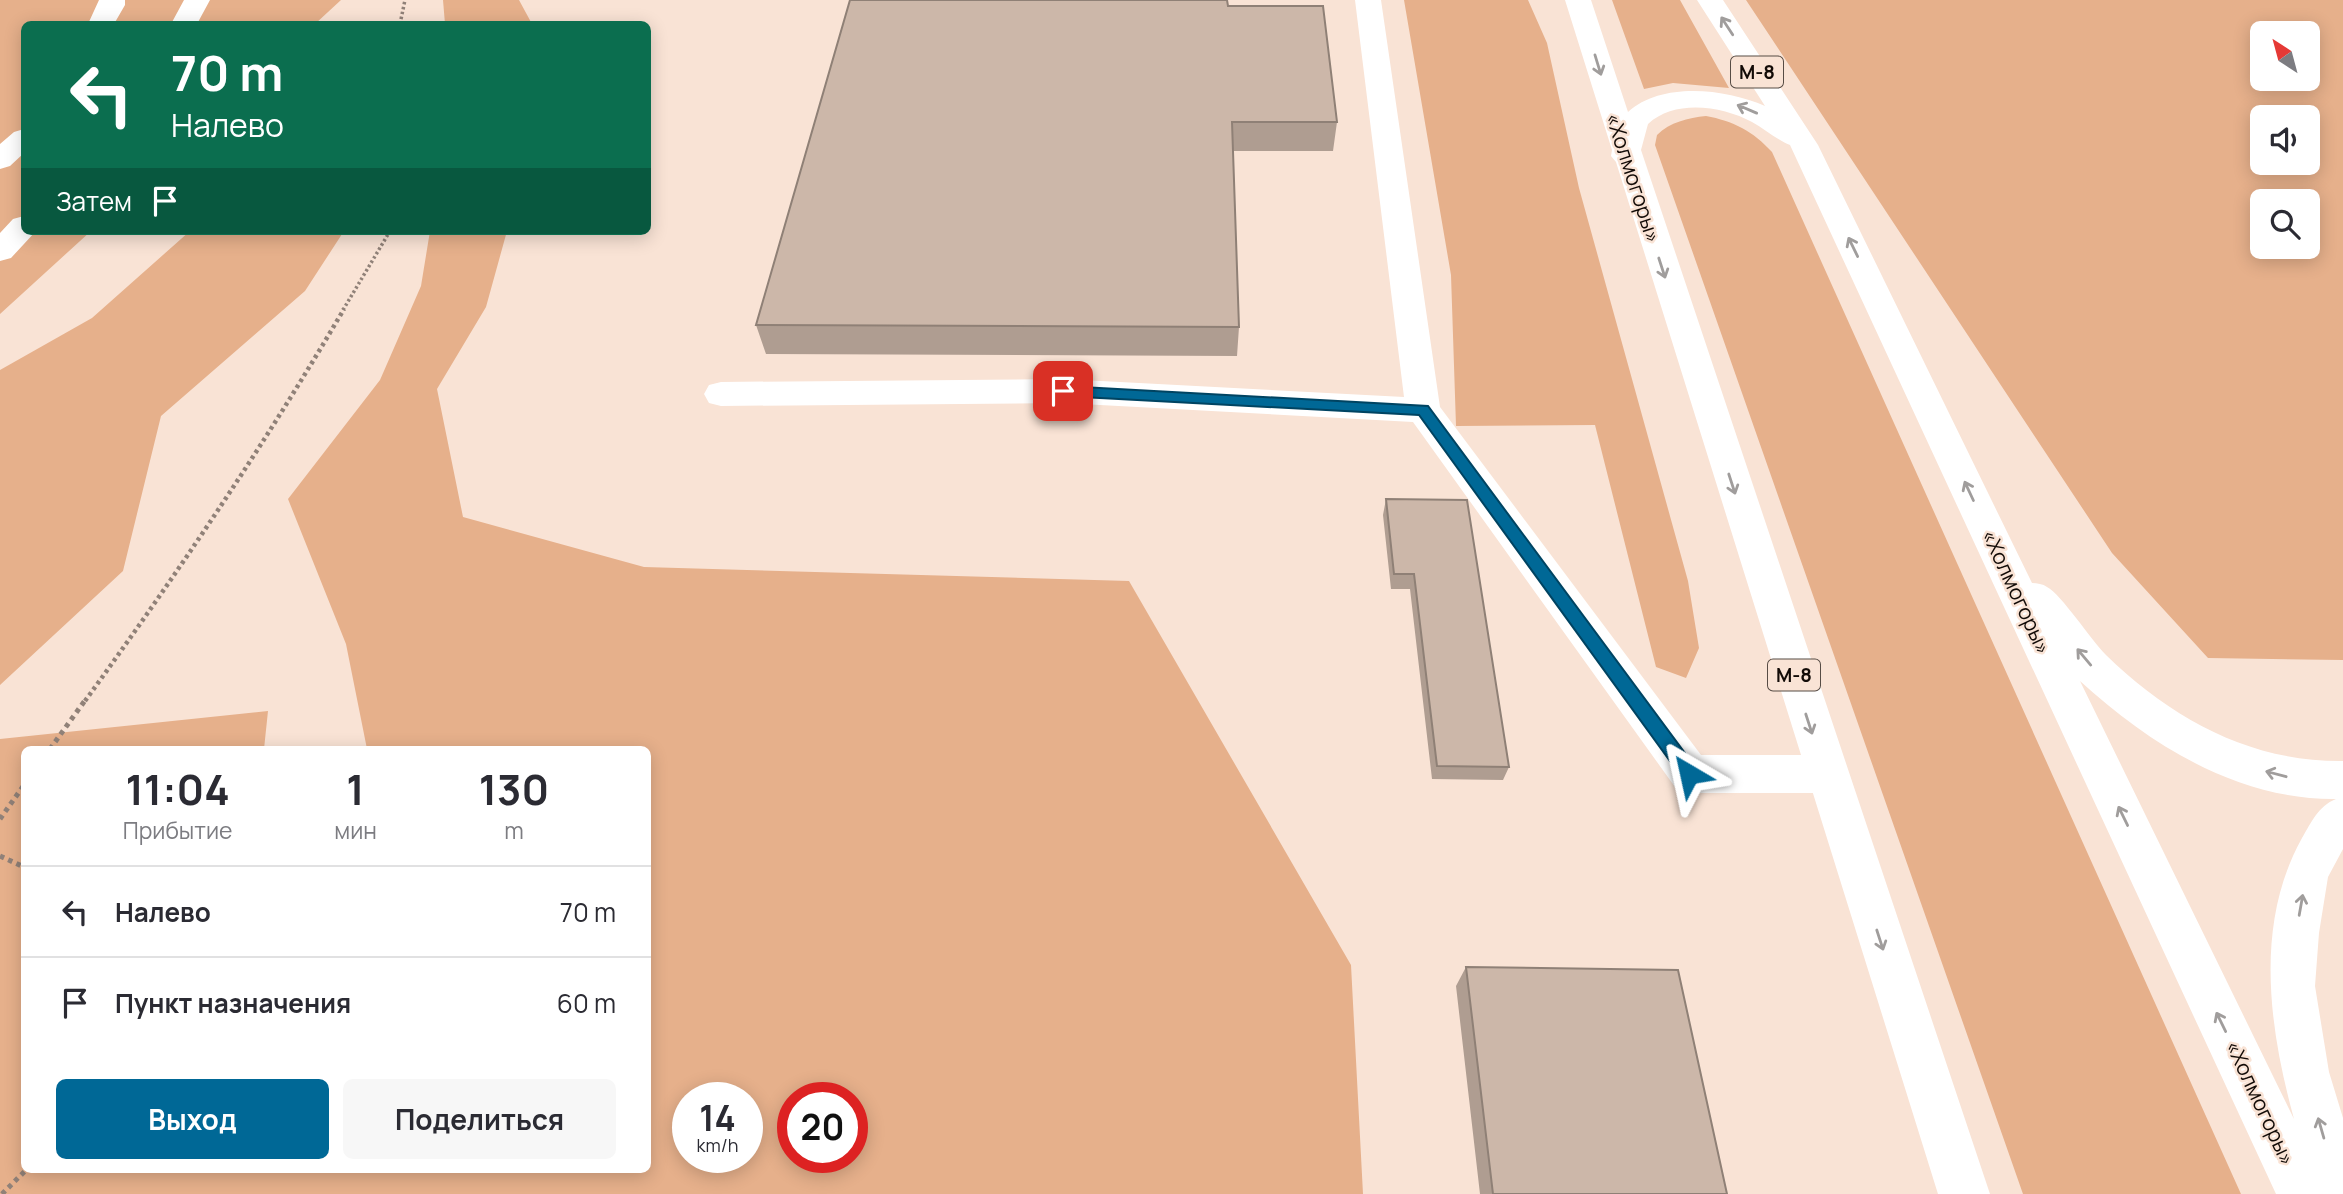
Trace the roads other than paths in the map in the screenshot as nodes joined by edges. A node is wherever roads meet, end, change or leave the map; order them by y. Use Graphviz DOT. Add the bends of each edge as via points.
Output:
graph roads {
  1 [pos="112,0"];
  2 [pos="197,0"];
  3 [pos="1368,0"];
  4 [pos="1578,0"];
  5 [pos="1710,0"];
  6 [pos="103,21"];
  7 [pos="186,21"];
  8 [pos="21,141"];
  9 [pos="1804,145"];
  10 [pos="1625,156"];
  11 [pos="0,160"];
  12 [pos="21,229"];
  13 [pos="0,251"];
  14 [pos="721,394"];
  15 [pos="1423,410"];
  16 [pos="1998,553"];
  17 [pos="1826,774"];
  18 [pos="2343,780"];
  19 [pos="2343,816"];
  20 [pos="1964,1194"];
  21 [pos="2303,1194"];
  22 [pos="2340,1194"];
  1 -- 6 [label="main road"];
  2 -- 7 [label="main road"];
  3 -- 15 [label="main road"];
  4 -- 10 [label="main road, «Холмогоры» / М-8, one-way"];
  9 -- 5 [label="main road, «Холмогоры» / М-8, one-way"];
  8 -- 11 [label="main road"];
  9 -- 10 [label="main road, one-way" via="1771,119 1735,104 1694,100 1663,104 1641,115 1629,134"];
  16 -- 9 [label="main road, «Холмогоры» / М-8, one-way"];
  10 -- 17 [label="main road, «Холмогоры» / М-8, one-way"];
  12 -- 13 [label="main road"];
  14 -- 15 [label="main road" via="1063,391"];
  15 -- 17 [label="main road" via="1689,774"];
  18 -- 16 [label="main road, one-way" via="2285,777 2249,767 2217,754 2136,704 2093,668"];
  21 -- 16 [label="main road, «Холмогоры» / М-8, one-way"];
  17 -- 20 [label="main road, «Холмогоры» / М-8, one-way"];
  22 -- 19 [label="main road, one-way" via="2305,1072 2292,986 2306,874"];
}
